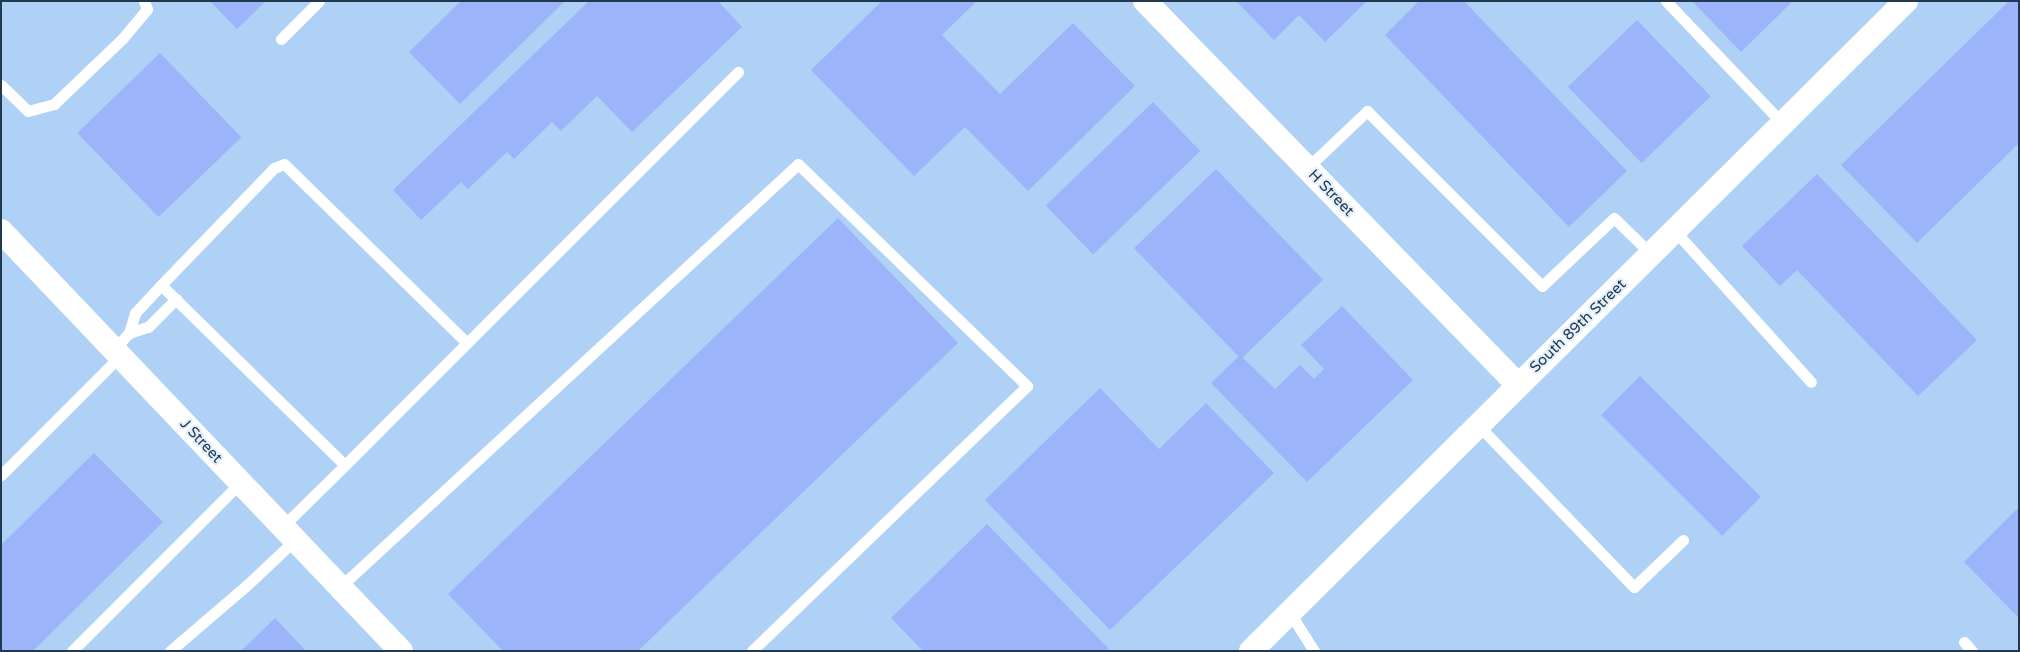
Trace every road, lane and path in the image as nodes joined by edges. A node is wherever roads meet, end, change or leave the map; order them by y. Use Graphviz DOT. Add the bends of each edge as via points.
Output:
graph roads {
  1 [pos="144,1"];
  2 [pos="319,1"];
  3 [pos="1145,1"];
  4 [pos="1666,1"];
  5 [pos="1906,1"];
  6 [pos="281,39"];
  7 [pos="738,72"];
  8 [pos="1,85"];
  9 [pos="1783,124"];
  10 [pos="1307,168"];
  11 [pos="1,231"];
  12 [pos="1675,232"];
  13 [pos="1652,255"];
  14 [pos="161,285"];
  15 [pos="176,299"];
  16 [pos="467,343"];
  17 [pos="121,346"];
  18 [pos="1811,382"];
  19 [pos="1518,385"];
  20 [pos="1478,425"];
  21 [pos="345,465"];
  22 [pos="1,475"];
  23 [pos="240,483"];
  24 [pos="288,533"];
  25 [pos="1683,540"];
  26 [pos="340,587"];
  27 [pos="1290,613"];
  28 [pos="72,651"];
  29 [pos="170,651"];
  30 [pos="401,651"];
  31 [pos="752,651"];
  32 [pos="1251,651"];
  33 [pos="1314,651"];
  1 -- 8 [label="lane" via="146,9 122,39 54,104 28,111"];
  2 -- 6 [label="lane"];
  3 -- 10 [label="street, H Street"];
  4 -- 9 [label="lane"];
  5 -- 9 [label="street, South 89th Street"];
  7 -- 16 [label="lane"];
  9 -- 12 [label="street, South 89th Street"];
  10 -- 13 [label="lane" via="1367,111 1542,286 1614,218"];
  10 -- 19 [label="street, H Street"];
  11 -- 17 [label="street, J Street"];
  12 -- 13 [label="street, South 89th Street"];
  12 -- 18 [label="lane"];
  13 -- 19 [label="street, South 89th Street"];
  14 -- 15 [label="lane"];
  14 -- 16 [label="lane" via="274,168 284,164"];
  14 -- 17 [label="lane" via="135,313"];
  15 -- 17 [label="lane" via="148,327"];
  15 -- 21 [label="lane"];
  16 -- 21 [label="lane"];
  17 -- 22 [label="lane"];
  17 -- 23 [label="street, J Street"];
  19 -- 20 [label="street, South 89th Street"];
  20 -- 25 [label="lane" via="1634,586"];
  20 -- 27 [label="street, South 89th Street"];
  21 -- 24 [label="lane"];
  23 -- 24 [label="street, J Street"];
  23 -- 28 [label="lane"];
  24 -- 26 [label="street, J Street"];
  24 -- 29 [label="lane" via="247,585"];
  26 -- 30 [label="street, J Street"];
  26 -- 31 [label="lane" via="798,164 1026,386"];
  27 -- 32 [label="street, South 89th Street"];
  27 -- 33 [label="lane"];
}
